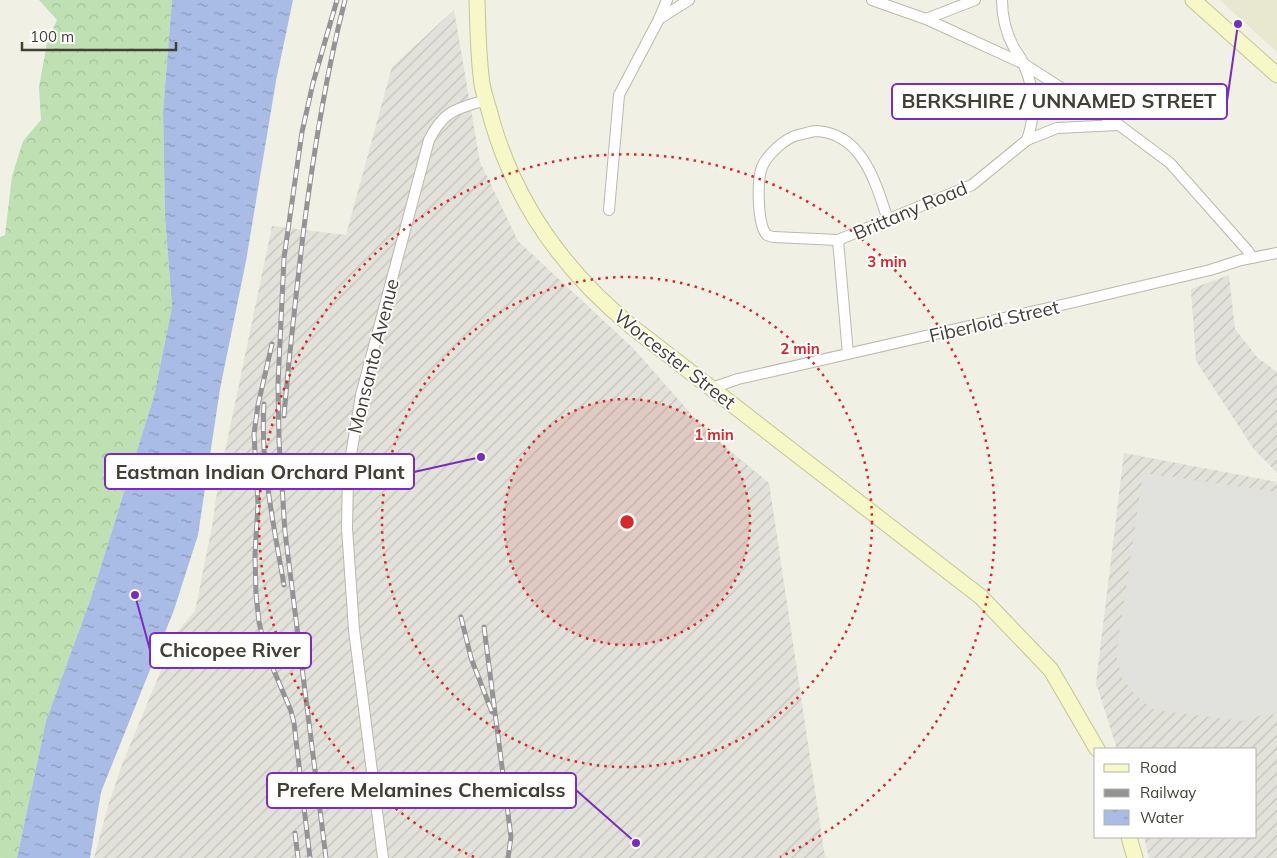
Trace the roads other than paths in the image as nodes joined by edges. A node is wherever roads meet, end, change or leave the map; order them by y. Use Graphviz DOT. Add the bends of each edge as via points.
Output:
graph roads {
  1 [pos="477,0"];
  2 [pos="667,0"];
  3 [pos="689,0"];
  4 [pos="872,0"];
  5 [pos="975,0"];
  6 [pos="1002,0"];
  7 [pos="1193,0"];
  8 [pos="659,19"];
  9 [pos="926,19"];
  10 [pos="1024,64"];
  11 [pos="1277,75"];
  12 [pos="486,100"];
  13 [pos="1119,125"];
  14 [pos="1027,140"];
  15 [pos="609,210"];
  16 [pos="888,220"];
  17 [pos="838,240"];
  18 [pos="1277,253"];
  19 [pos="1252,258"];
  20 [pos="848,354"];
  21 [pos="712,388"];
  22 [pos="1096,748"];
  23 [pos="1129,838"];
  24 [pos="383,858"];
  25 [pos="1135,858"];
  1 -- 12 [label="main road, Worcester Street" via="478,47"];
  2 -- 8 [label="street"];
  3 -- 8 [label="street"];
  4 -- 9 [label="street"];
  5 -- 9 [label="street"];
  6 -- 10 [label="street" via="1004,24"];
  7 -- 11 [label="main road"];
  8 -- 15 [label="street" via="619,95"];
  9 -- 10 [label="street"];
  10 -- 13 [label="street"];
  10 -- 14 [label="street" via="1034,110"];
  12 -- 21 [label="main road, Worcester Street" via="510,174 553,247 618,316"];
  12 -- 24 [label="street, Monsanto Avenue" via="444,117 429,140 368,364 349,462 346,519 350,591"];
  13 -- 14 [label="street, Brittany Road" via="1057,128"];
  13 -- 19 [label="street" via="1170,163"];
  14 -- 16 [label="street, Brittany Road" via="972,184"];
  16 -- 17 [label="street, Brittany Road"];
  16 -- 17 [label="street, Brittany Road" via="869,171 851,144 835,135 816,131 794,136 776,147 762,168 762,225 767,235 774,238"];
  17 -- 20 [label="street"];
  18 -- 19 [label="street, Fiberloid Street"];
  19 -- 20 [label="street, Fiberloid Street"];
  20 -- 21 [label="street, Fiberloid Street"];
  21 -- 22 [label="main road, Worcester Street" via="981,597 1051,670"];
  23 -- 25 [label="main road"];
}
